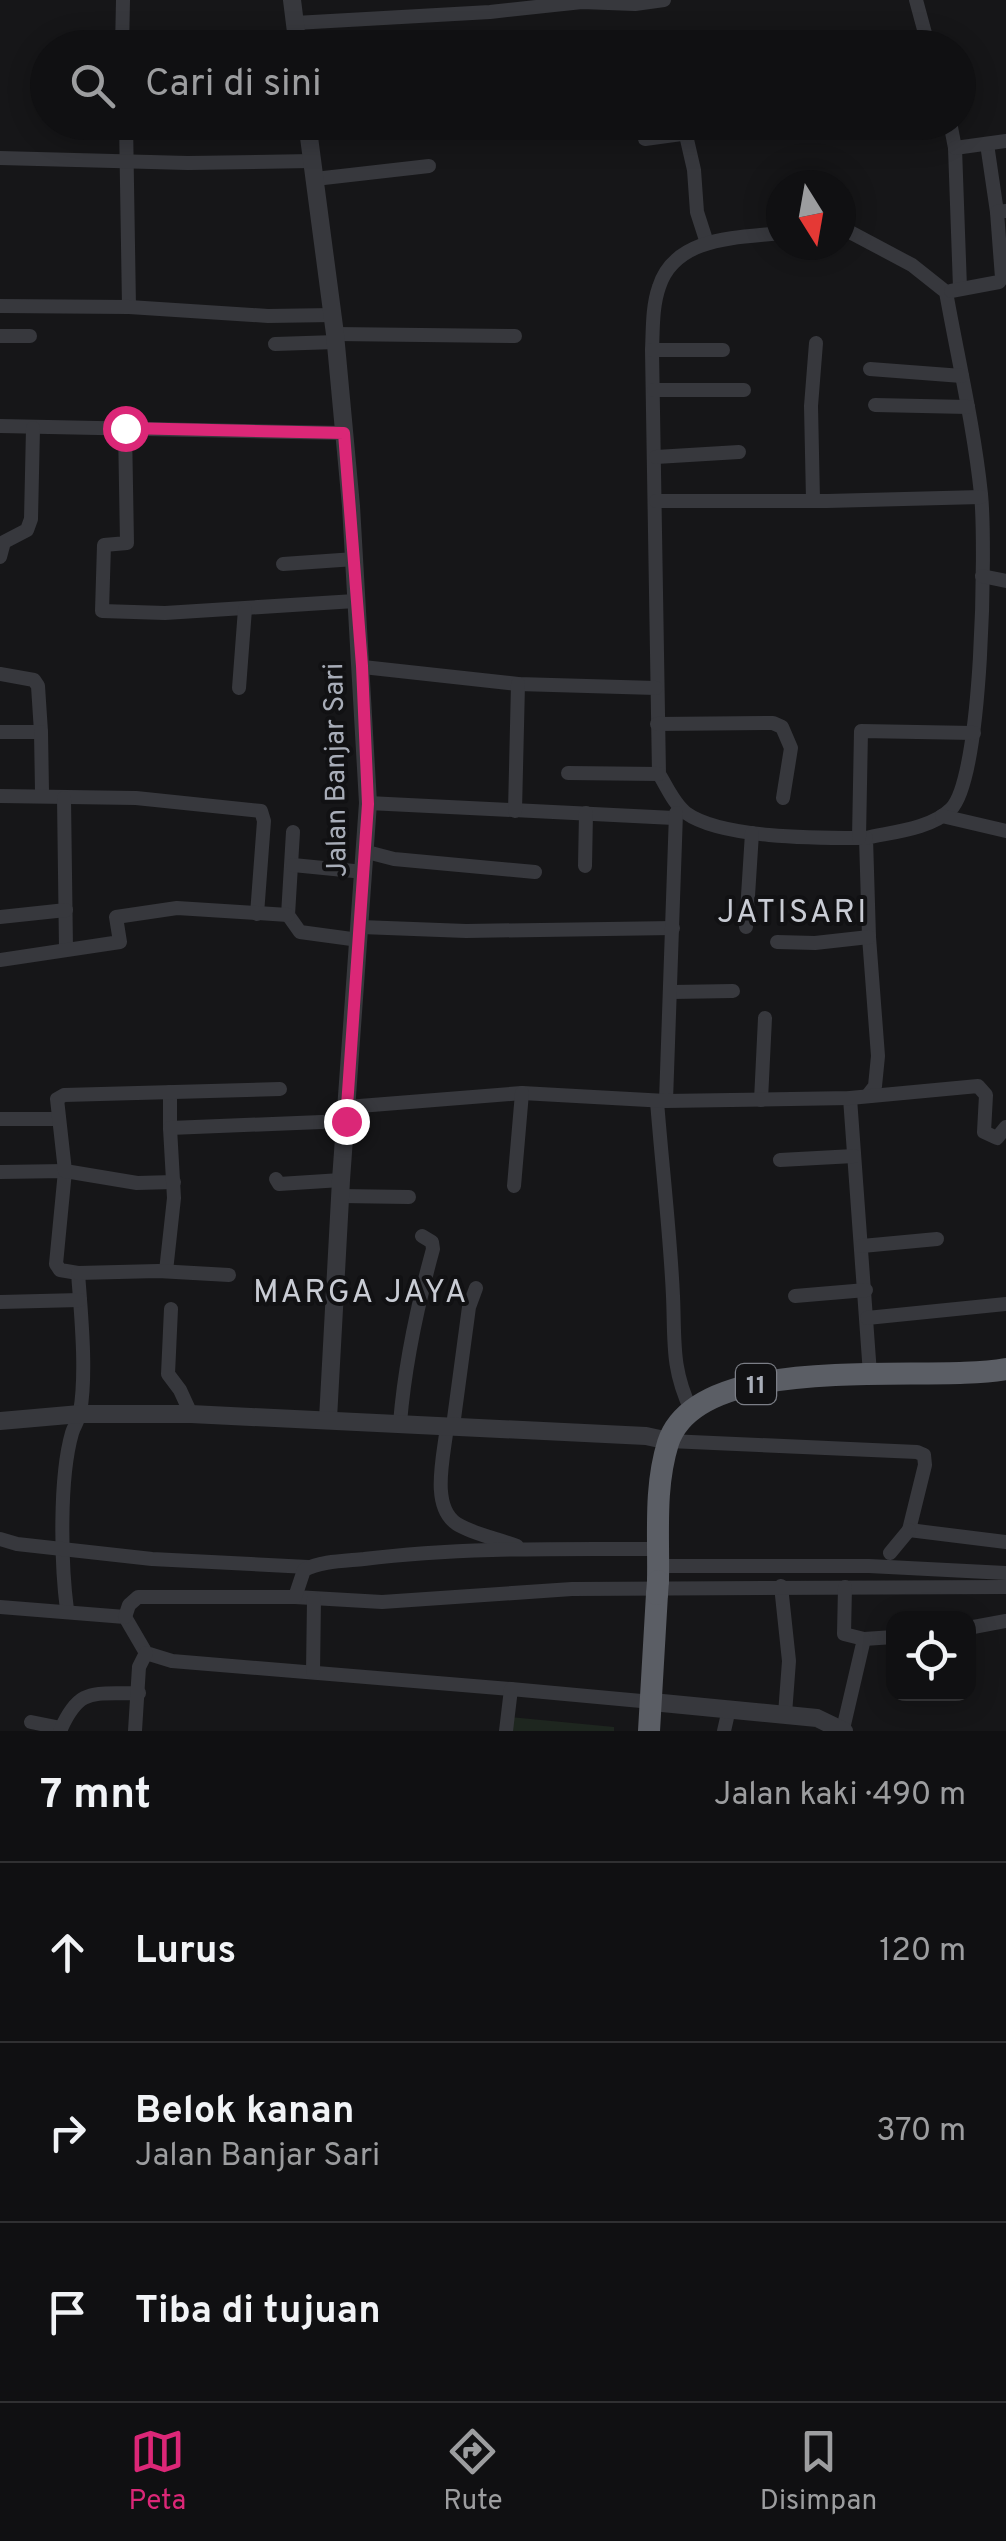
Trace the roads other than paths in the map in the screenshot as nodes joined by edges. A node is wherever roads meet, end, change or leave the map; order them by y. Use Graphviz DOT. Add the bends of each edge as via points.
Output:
graph roads {
  1 [pos="123,0"];
  2 [pos="292,0"];
  3 [pos="664,0"];
  4 [pos="916,0"];
  5 [pos="295,24"];
  6 [pos="122,30"];
  7 [pos="296,30"];
  8 [pos="925,30"];
  9 [pos="126,140"];
  10 [pos="309,140"];
  11 [pos="687,140"];
  12 [pos="953,140"];
  13 [pos="1006,140"];
  14 [pos="986,144"];
  15 [pos="955,148"];
  16 [pos="0,158"];
  17 [pos="126,162"];
  18 [pos="429,166"];
  19 [pos="313,170"];
  20 [pos="1001,212"];
  21 [pos="766,235"];
  22 [pos="856,235"];
  23 [pos="707,243"];
  24 [pos="953,290"];
  25 [pos="0,306"];
  26 [pos="129,307"];
  27 [pos="334,331"];
  28 [pos="0,336"];
  29 [pos="30,336"];
  30 [pos="515,336"];
  31 [pos="816,342"];
  32 [pos="275,344"];
  33 [pos="652,350"];
  34 [pos="724,350"];
  35 [pos="870,369"];
  36 [pos="962,376"];
  37 [pos="654,390"];
  38 [pos="744,390"];
  39 [pos="875,405"];
  40 [pos="968,407"];
  41 [pos="0,426"];
  42 [pos="33,428"];
  43 [pos="125,428"];
  44 [pos="344,433"];
  45 [pos="740,452"];
  46 [pos="656,458"];
  47 [pos="982,497"];
  48 [pos="656,500"];
  49 [pos="812,500"];
  50 [pos="0,557"];
  51 [pos="355,559"];
  52 [pos="283,564"];
  53 [pos="982,576"];
  54 [pos="1006,581"];
  55 [pos="356,601"];
  56 [pos="245,609"];
  57 [pos="362,666"];
  58 [pos="0,674"];
  59 [pos="518,684"];
  60 [pos="240,688"];
  61 [pos="656,688"];
  62 [pos="658,724"];
  63 [pos="0,732"];
  64 [pos="41,732"];
  65 [pos="974,733"];
  66 [pos="568,773"];
  67 [pos="659,774"];
  68 [pos="42,791"];
  69 [pos="0,796"];
  70 [pos="64,798"];
  71 [pos="783,798"];
  72 [pos="368,804"];
  73 [pos="515,811"];
  74 [pos="676,812"];
  75 [pos="586,813"];
  76 [pos="942,816"];
  77 [pos="1006,831"];
  78 [pos="293,832"];
  79 [pos="752,833"];
  80 [pos="863,838"];
  81 [pos="367,852"];
  82 [pos="294,865"];
  83 [pos="585,866"];
  84 [pos="364,872"];
  85 [pos="535,872"];
  86 [pos="66,910"];
  87 [pos="257,914"];
  88 [pos="288,915"];
  89 [pos="0,918"];
  90 [pos="746,927"];
  91 [pos="673,928"];
  92 [pos="360,934"];
  93 [pos="869,937"];
  94 [pos="777,942"];
  95 [pos="66,949"];
  96 [pos="0,960"];
  97 [pos="733,991"];
  98 [pos="672,992"];
  99 [pos="765,1018"];
  100 [pos="280,1090"];
  101 [pos="170,1092"];
  102 [pos="522,1094"];
  103 [pos="868,1095"];
  104 [pos="850,1098"];
  105 [pos="762,1100"];
  106 [pos="662,1101"];
  107 [pos="346,1114"];
  108 [pos="0,1119"];
  109 [pos="59,1119"];
  110 [pos="1006,1127"];
  111 [pos="170,1128"];
  112 [pos="854,1156"];
  113 [pos="780,1160"];
  114 [pos="65,1171"];
  115 [pos="0,1172"];
  116 [pos="276,1179"];
  117 [pos="174,1182"];
  118 [pos="514,1186"];
  119 [pos="341,1188"];
  120 [pos="409,1197"];
  121 [pos="422,1236"];
  122 [pos="937,1239"];
  123 [pos="862,1246"];
  124 [pos="166,1271"];
  125 [pos="78,1273"];
  126 [pos="229,1275"];
  127 [pos="476,1288"];
  128 [pos="866,1290"];
  129 [pos="795,1296"];
  130 [pos="80,1300"];
  131 [pos="0,1302"];
  132 [pos="1006,1304"];
  133 [pos="171,1308"];
  134 [pos="868,1318"];
  135 [pos="1006,1369"];
  136 [pos="870,1374"];
  137 [pos="690,1410"];
  138 [pos="80,1414"];
  139 [pos="191,1414"];
  140 [pos="328,1419"];
  141 [pos="0,1421"];
  142 [pos="400,1423"];
  143 [pos="450,1426"];
  144 [pos="668,1441"];
  145 [pos="910,1530"];
  146 [pos="0,1538"];
  147 [pos="1006,1542"];
  148 [pos="62,1547"];
  149 [pos="522,1548"];
  150 [pos="890,1554"];
  151 [pos="308,1567"];
  152 [pos="658,1573"];
  153 [pos="1006,1573"];
  154 [pos="781,1586"];
  155 [pos="1006,1587"];
  156 [pos="845,1588"];
  157 [pos="295,1597"];
  158 [pos="314,1599"];
  159 [pos="0,1607"];
  160 [pos="67,1610"];
  161 [pos="125,1617"];
  162 [pos="1006,1621"];
  163 [pos="976,1627"];
  164 [pos="864,1638"];
  165 [pos="886,1638"];
  166 [pos="146,1654"];
  167 [pos="313,1672"];
  168 [pos="511,1690"];
  169 [pos="138,1693"];
  170 [pos="652,1702"];
  171 [pos="729,1709"];
  172 [pos="785,1714"];
  173 [pos="32,1722"];
  174 [pos="61,1730"];
  175 [pos="844,1730"];
  176 [pos="136,1731"];
  177 [pos="506,1731"];
  178 [pos="649,1731"];
  179 [pos="724,1731"];
  1 -- 6 [label="street"];
  2 -- 5 [label="street"];
  3 -- 5 [label="street"];
  4 -- 8 [label="street"];
  5 -- 7 [label="street"];
  9 -- 17 [label="street"];
  10 -- 19 [label="street, Jalan Banjar Sari"];
  11 -- 23 [label="street"];
  12 -- 15 [label="street"];
  13 -- 14 [label="street"];
  14 -- 15 [label="street"];
  14 -- 20 [label="street"];
  15 -- 24 [label="street"];
  16 -- 17 [label="street"];
  17 -- 19 [label="street"];
  17 -- 26 [label="street"];
  18 -- 19 [label="street"];
  19 -- 27 [label="street, Jalan Banjar Sari"];
  20 -- 24 [label="street" via="1002,278"];
  21 -- 23 [label="street"];
  22 -- 24 [label="street"];
  23 -- 33 [label="street" via="682,255 663,278"];
  24 -- 36 [label="street"];
  25 -- 26 [label="street"];
  26 -- 27 [label="street"];
  27 -- 30 [label="street"];
  27 -- 32 [label="street"];
  27 -- 44 [label="street, Jalan Banjar Sari"];
  28 -- 29 [label="street"];
  31 -- 49 [label="street"];
  33 -- 34 [label="street"];
  33 -- 37 [label="street"];
  35 -- 36 [label="street"];
  36 -- 40 [label="street"];
  37 -- 38 [label="street"];
  37 -- 46 [label="street"];
  39 -- 40 [label="street"];
  40 -- 47 [label="street"];
  41 -- 42 [label="street"];
  42 -- 43 [label="street"];
  42 -- 50 [label="street" via="31,520 27,530 4,542"];
  43 -- 44 [label="street"];
  43 -- 56 [label="street" via="127,543 104,545 102,611"];
  44 -- 51 [label="street, Jalan Banjar Sari"];
  45 -- 46 [label="street"];
  46 -- 48 [label="street"];
  47 -- 49 [label="street"];
  47 -- 53 [label="street"];
  48 -- 49 [label="street"];
  48 -- 61 [label="street"];
  51 -- 52 [label="street"];
  51 -- 55 [label="street, Jalan Banjar Sari"];
  53 -- 54 [label="street"];
  53 -- 65 [label="street"];
  55 -- 56 [label="street"];
  55 -- 57 [label="street, Jalan Banjar Sari"];
  56 -- 60 [label="street"];
  57 -- 59 [label="street"];
  57 -- 72 [label="street, Jalan Banjar Sari"];
  58 -- 64 [label="street" via="34,680"];
  59 -- 61 [label="street"];
  59 -- 73 [label="street"];
  61 -- 62 [label="street"];
  62 -- 67 [label="street"];
  62 -- 71 [label="street" via="782,727 791,748"];
  63 -- 64 [label="street"];
  64 -- 68 [label="street"];
  65 -- 76 [label="street" via="959,798"];
  65 -- 80 [label="street" via="861,731"];
  66 -- 67 [label="street"];
  67 -- 74 [label="street"];
  69 -- 70 [label="street"];
  70 -- 86 [label="street"];
  70 -- 87 [label="street" via="261,810"];
  72 -- 73 [label="street"];
  72 -- 81 [label="street, Jalan Banjar Sari"];
  73 -- 75 [label="street"];
  74 -- 75 [label="street"];
  74 -- 79 [label="street"];
  74 -- 91 [label="street"];
  75 -- 83 [label="street"];
  76 -- 77 [label="street"];
  76 -- 80 [label="street"];
  78 -- 82 [label="street"];
  79 -- 80 [label="street"];
  79 -- 90 [label="street"];
  80 -- 93 [label="street"];
  81 -- 84 [label="street, Jalan Banjar Sari"];
  81 -- 85 [label="street"];
  82 -- 84 [label="street"];
  82 -- 88 [label="street"];
  84 -- 92 [label="street, Jalan Banjar Sari"];
  86 -- 89 [label="street"];
  86 -- 95 [label="street"];
  87 -- 88 [label="street"];
  87 -- 95 [label="street" via="177,908 116,916 120,942"];
  88 -- 92 [label="street" via="300,932"];
  91 -- 92 [label="street"];
  91 -- 98 [label="street"];
  92 -- 107 [label="street, Jalan Banjar Sari"];
  93 -- 94 [label="street"];
  93 -- 103 [label="street" via="878,1056"];
  95 -- 96 [label="street"];
  97 -- 98 [label="street"];
  98 -- 106 [label="street"];
  99 -- 105 [label="street"];
  100 -- 101 [label="street"];
  101 -- 109 [label="street" via="64,1095 58,1099"];
  101 -- 111 [label="street"];
  102 -- 106 [label="street"];
  102 -- 107 [label="street"];
  102 -- 118 [label="street"];
  103 -- 104 [label="street"];
  103 -- 110 [label="street" via="978,1086 986,1095 984,1132 997,1138"];
  104 -- 105 [label="street"];
  104 -- 112 [label="street"];
  105 -- 106 [label="street"];
  106 -- 137 [label="street" via="673,1356"];
  107 -- 111 [label="street"];
  107 -- 119 [label="street, Jalan Banjar Sari"];
  108 -- 109 [label="street"];
  109 -- 114 [label="street"];
  111 -- 117 [label="street"];
  112 -- 113 [label="street"];
  112 -- 123 [label="street"];
  114 -- 115 [label="street"];
  114 -- 117 [label="street"];
  114 -- 125 [label="street" via="56,1264"];
  116 -- 119 [label="street"];
  117 -- 124 [label="street"];
  119 -- 120 [label="street"];
  119 -- 140 [label="street, Jalan Banjar Sari"];
  121 -- 142 [label="street" via="433,1249 418,1297"];
  122 -- 123 [label="street"];
  123 -- 128 [label="street"];
  124 -- 125 [label="street"];
  124 -- 126 [label="street"];
  125 -- 130 [label="street"];
  127 -- 143 [label="street"];
  128 -- 129 [label="street"];
  128 -- 134 [label="street"];
  130 -- 131 [label="street"];
  130 -- 138 [label="street"];
  132 -- 134 [label="street"];
  133 -- 139 [label="street" via="168,1374"];
  134 -- 136 [label="street"];
  135 -- 136 [label="highway, 11"];
  136 -- 137 [label="highway, 11" via="738,1387"];
  137 -- 144 [label="highway, 11"];
  138 -- 139 [label="street"];
  138 -- 141 [label="street"];
  138 -- 148 [label="street" via="72,1434"];
  139 -- 140 [label="street"];
  140 -- 142 [label="street"];
  142 -- 143 [label="street"];
  143 -- 144 [label="street"];
  143 -- 149 [label="street" via="445,1511 458,1525"];
  144 -- 145 [label="street" via="917,1452 926,1458"];
  144 -- 152 [label="highway, 11" via="658,1503"];
  145 -- 147 [label="street"];
  145 -- 150 [label="street"];
  146 -- 148 [label="street"];
  148 -- 151 [label="street"];
  148 -- 160 [label="street"];
  149 -- 151 [label="street"];
  149 -- 152 [label="street"];
  151 -- 157 [label="street"];
  152 -- 153 [label="street" via="869,1566"];
  152 -- 170 [label="highway, 11"];
  154 -- 156 [label="street"];
  154 -- 158 [label="street"];
  154 -- 172 [label="street" via="789,1661"];
  155 -- 156 [label="street"];
  156 -- 164 [label="street" via="844,1634"];
  157 -- 158 [label="street"];
  157 -- 161 [label="street" via="138,1597"];
  158 -- 167 [label="street"];
  159 -- 160 [label="street"];
  160 -- 161 [label="street"];
  161 -- 166 [label="street"];
  162 -- 163 [label="street"];
  164 -- 165 [label="street"];
  164 -- 175 [label="street"];
  166 -- 167 [label="street"];
  166 -- 169 [label="street"];
  167 -- 168 [label="street"];
  168 -- 170 [label="street"];
  168 -- 177 [label="street"];
  169 -- 174 [label="street" via="83,1696"];
  169 -- 176 [label="street"];
  170 -- 171 [label="street"];
  170 -- 178 [label="highway, 11"];
  171 -- 172 [label="street"];
  171 -- 179 [label="street"];
  172 -- 175 [label="street"];
  173 -- 174 [label="street"];
}
